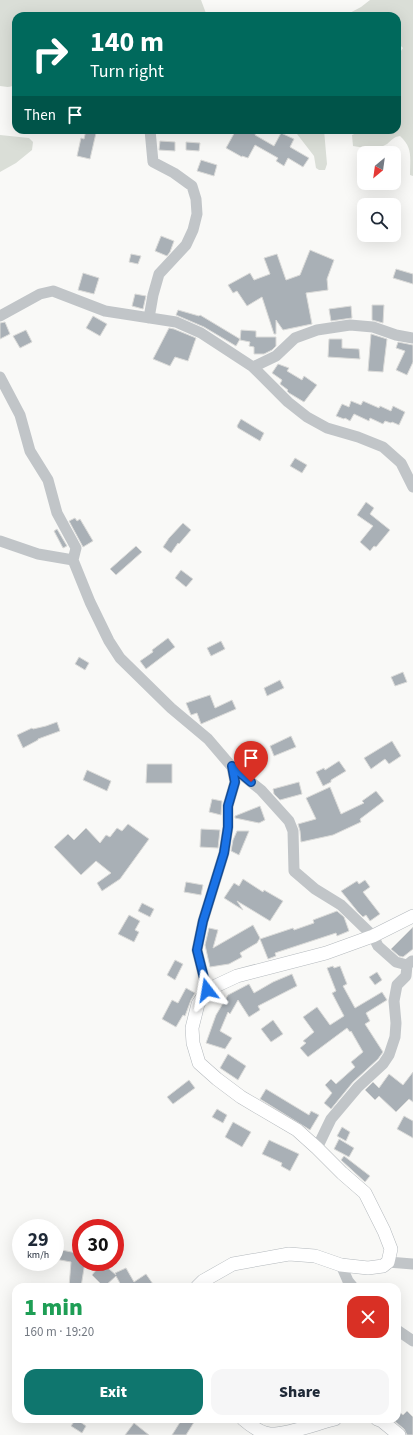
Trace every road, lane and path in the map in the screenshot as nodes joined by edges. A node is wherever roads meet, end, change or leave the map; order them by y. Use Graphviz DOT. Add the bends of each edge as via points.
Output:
graph roads {
  1 [pos="150,134"];
  2 [pos="0,316"];
  3 [pos="149,318"];
  4 [pos="413,338"];
  5 [pos="253,366"];
  6 [pos="0,377"];
  7 [pos="413,487"];
  8 [pos="0,542"];
  9 [pos="74,560"];
  10 [pos="232,766"];
  11 [pos="413,916"];
  12 [pos="373,936"];
  13 [pos="410,962"];
  14 [pos="207,990"];
  15 [pos="317,1148"];
  16 [pos="388,1262"];
  17 [pos="413,1264"];
  18 [pos="341,1265"];
  19 [pos="201,1283"];
  20 [pos="350,1283"];
  21 [pos="401,1333"];
  22 [pos="413,1341"];
  23 [pos="248,1423"];
  24 [pos="321,1423"];
  25 [pos="384,1423"];
  26 [pos="398,1435"];
  1 -- 3 [label="street" via="153,162 192,186 197,214 186,245 159,274"];
  2 -- 3 [label="street" via="40,294 52,291 105,310"];
  3 -- 5 [label="street" via="176,322 201,333"];
  4 -- 5 [label="street" via="373,327 350,325 317,330 295,338 276,356"];
  5 -- 7 [label="street" via="288,402 308,417 327,428 358,436 383,447 401,463"];
  6 -- 9 [label="street" via="20,416 30,451 48,480 57,513 76,548"];
  8 -- 9 [label="street" via="38,554"];
  9 -- 10 [label="street" via="90,602 120,658 171,708 208,739"];
  10 -- 12 [label="street" via="261,790 289,821 294,871 315,889 341,905"];
  10 -- 14 [label="street" via="235,782 228,806 224,853 197,950"];
  11 -- 12 [label="main road"];
  12 -- 13 [label="street" via="378,946 396,962"];
  12 -- 14 [label="main road" via="326,953 237,976"];
  13 -- 15 [label="street" via="406,976 397,985 394,1001 395,1037 389,1055 331,1119"];
  14 -- 15 [label="main road" via="198,1004 192,1028 199,1063 241,1096 297,1130"];
  15 -- 16 [label="main road" via="365,1193 391,1249"];
  16 -- 17 [label="street"];
  16 -- 18 [label="main road" via="383,1266 368,1268"];
  18 -- 19 [label="main road" via="314,1256 289,1254 233,1264"];
  18 -- 20 [label="street"];
  21 -- 22 [label="street"];
  23 -- 24 [label="main road" via="270,1434 287,1433"];
  25 -- 26 [label="main road"];
}
